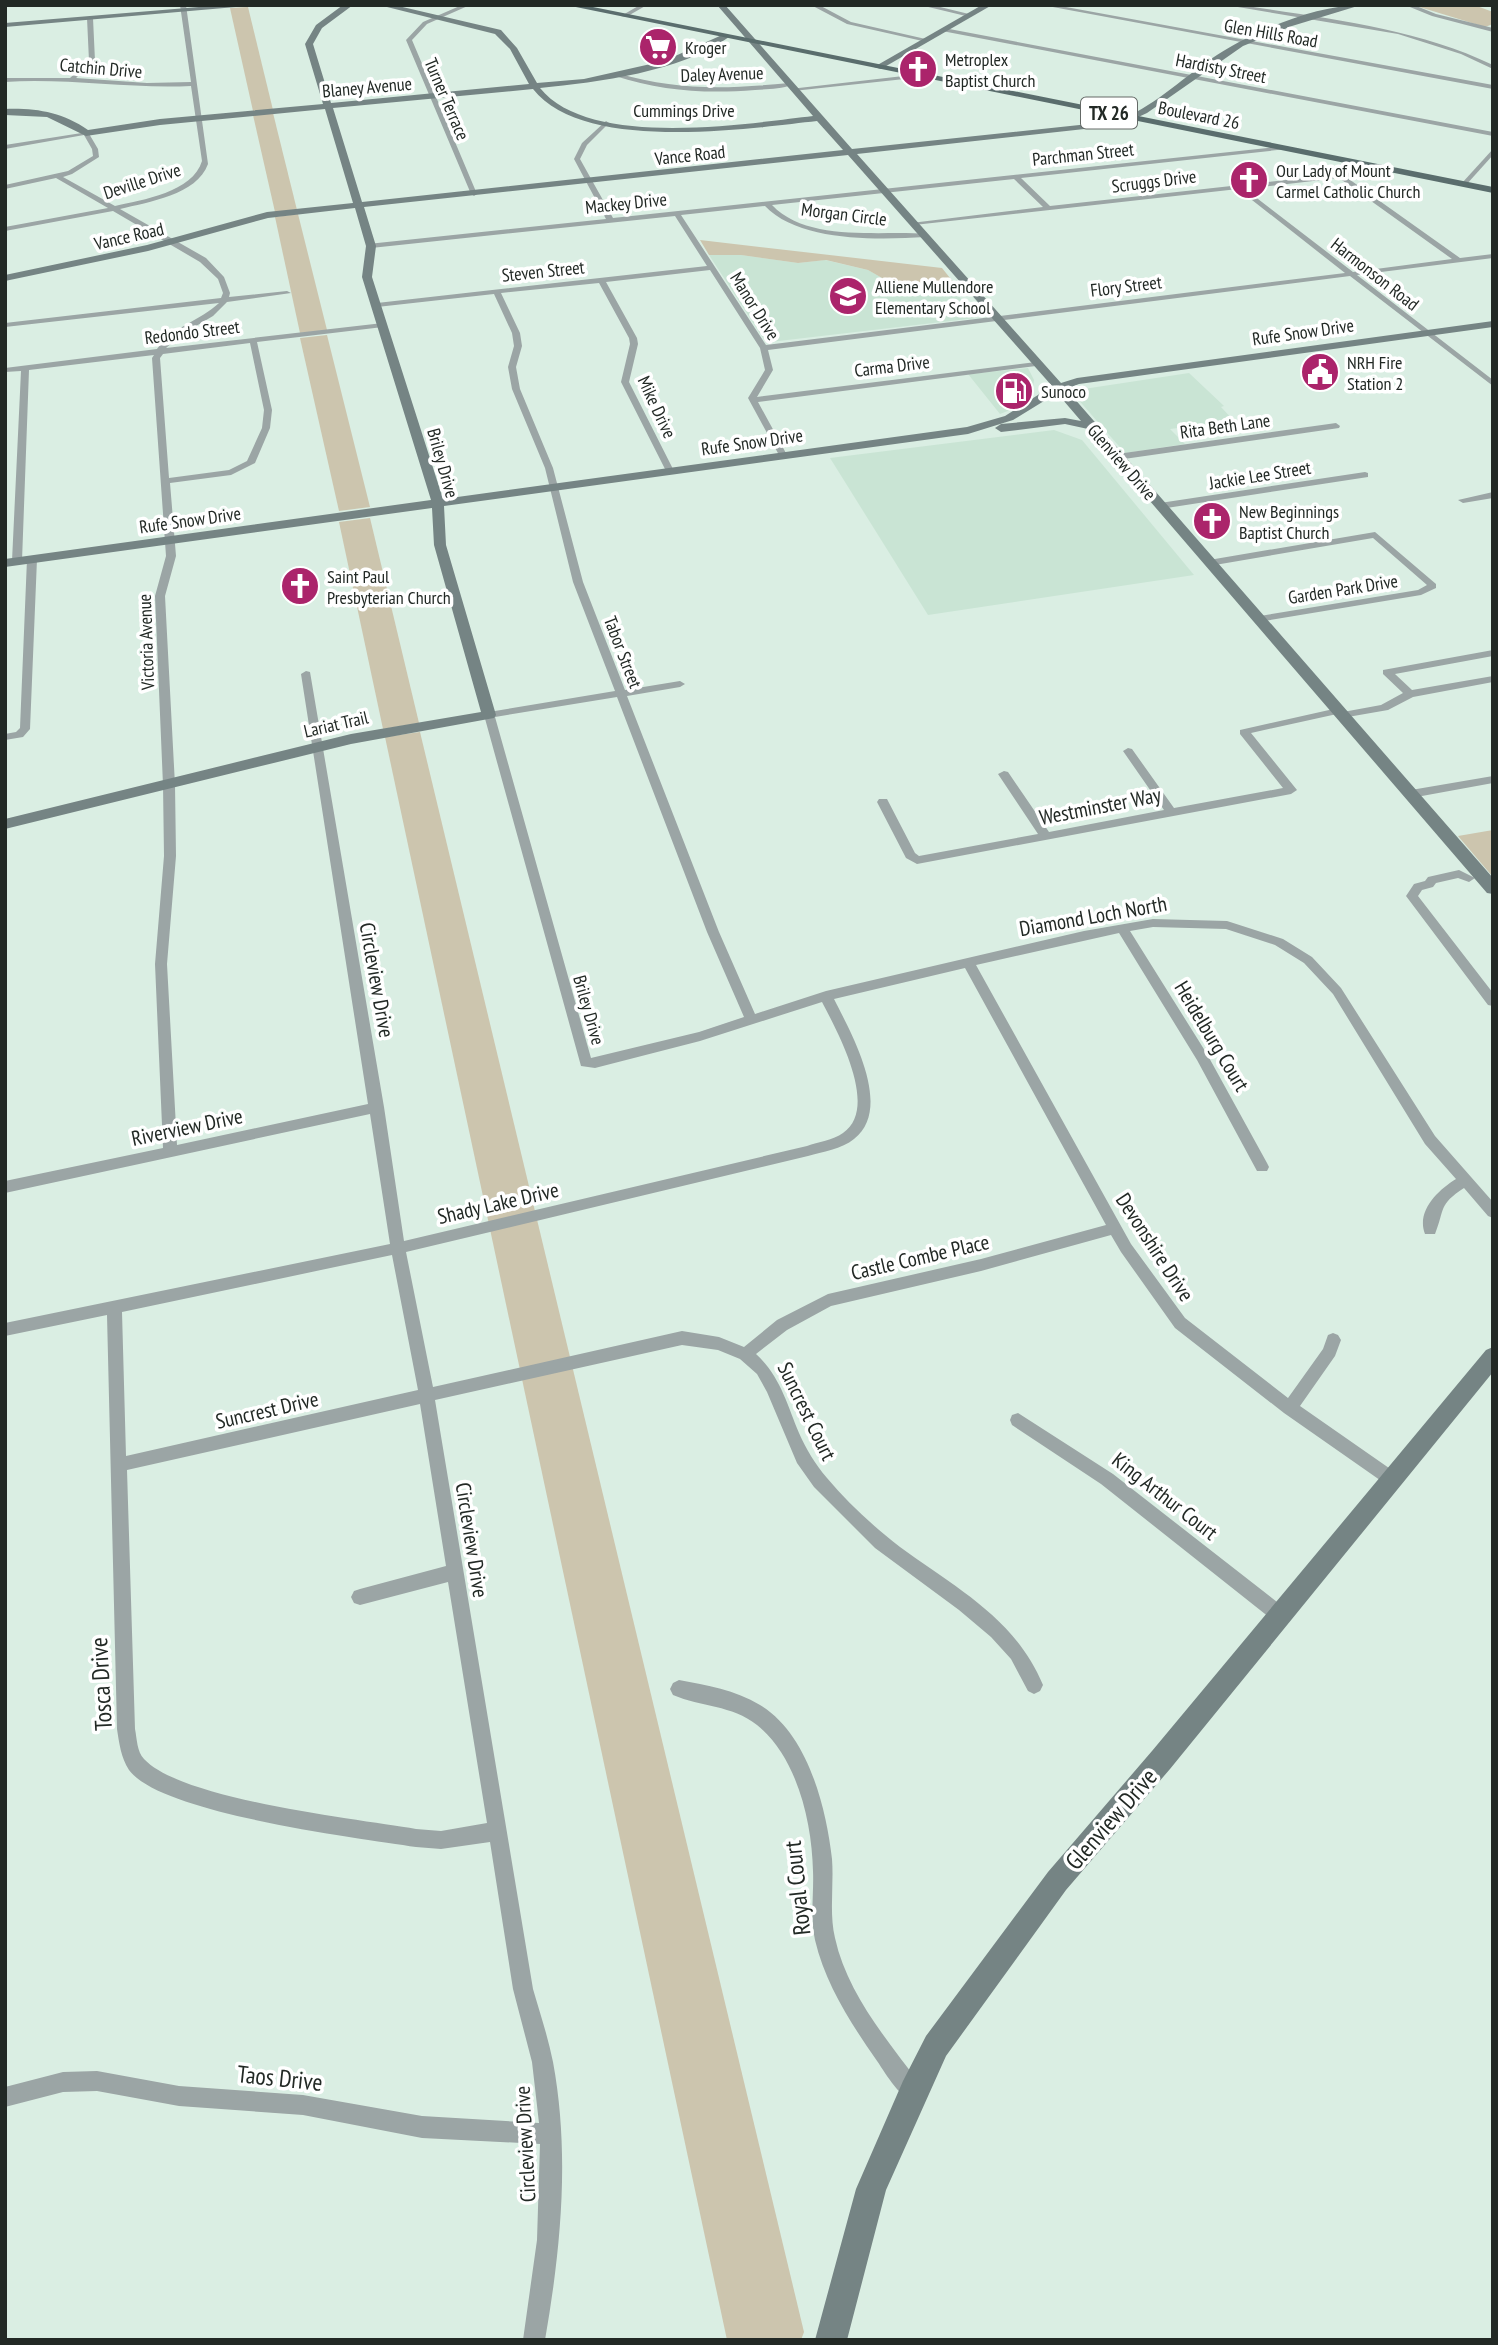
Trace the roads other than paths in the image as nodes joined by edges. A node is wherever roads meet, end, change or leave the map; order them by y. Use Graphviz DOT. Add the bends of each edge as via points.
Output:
graph roads {
  1 [pos="254,5"];
  2 [pos="349,5"];
  3 [pos="383,5"];
  4 [pos="467,5"];
  5 [pos="570,5"];
  6 [pos="644,5"];
  7 [pos="721,5"];
  8 [pos="814,5"];
  9 [pos="923,5"];
  10 [pos="988,5"];
  11 [pos="1045,5"];
  12 [pos="1229,5"];
  13 [pos="1356,5"];
  14 [pos="1408,5"];
  15 [pos="184,8"];
  16 [pos="970,15"];
  17 [pos="624,16"];
  18 [pos="438,17"];
  19 [pos="90,18"];
  20 [pos="1309,19"];
  21 [pos="5,25"];
  22 [pos="742,28"];
  23 [pos="944,30"];
  24 [pos="1493,30"];
  25 [pos="702,31"];
  26 [pos="725,37"];
  27 [pos="927,40"];
  28 [pos="753,42"];
  29 [pos="1246,42"];
  30 [pos="878,67"];
  31 [pos="1493,67"];
  32 [pos="617,75"];
  33 [pos="921,76"];
  34 [pos="1191,76"];
  35 [pos="73,78"];
  36 [pos="5,79"];
  37 [pos="194,84"];
  38 [pos="534,87"];
  39 [pos="791,87"];
  40 [pos="1493,87"];
  41 [pos="430,97"];
  42 [pos="326,107"];
  43 [pos="5,112"];
  44 [pos="199,118"];
  45 [pos="819,118"];
  46 [pos="1130,118"];
  47 [pos="606,123"];
  48 [pos="86,133"];
  49 [pos="1493,134"];
  50 [pos="5,147"];
  51 [pos="1284,148"];
  52 [pos="849,151"];
  53 [pos="1493,151"];
  54 [pos="1396,170"];
  55 [pos="1340,176"];
  56 [pos="59,177"];
  57 [pos="1016,177"];
  58 [pos="588,182"];
  59 [pos="1464,184"];
  60 [pos="5,187"];
  61 [pos="1239,187"];
  62 [pos="1493,190"];
  63 [pos="885,191"];
  64 [pos="474,194"];
  65 [pos="767,204"];
  66 [pos="357,205"];
  67 [pos="114,208"];
  68 [pos="1049,209"];
  69 [pos="677,214"];
  70 [pos="611,221"];
  71 [pos="914,223"];
  72 [pos="5,229"];
  73 [pos="925,235"];
  74 [pos="174,242"];
  75 [pos="371,246"];
  76 [pos="1493,256"];
  77 [pos="1458,260"];
  78 [pos="712,268"];
  79 [pos="1350,274"];
  80 [pos="5,278"];
  81 [pos="601,280"];
  82 [pos="498,292"];
  83 [pos="287,293"];
  84 [pos="224,301"];
  85 [pos="377,305"];
  86 [pos="997,318"];
  87 [pos="1493,324"];
  88 [pos="5,325"];
  89 [pos="383,326"];
  90 [pos="1426,333"];
  91 [pos="253,341"];
  92 [pos="764,348"];
  93 [pos="158,352"];
  94 [pos="1035,362"];
  95 [pos="25,368"];
  96 [pos="5,370"];
  97 [pos="1085,379"];
  98 [pos="1493,384"];
  99 [pos="1057,388"];
  100 [pos="753,400"];
  101 [pos="1036,402"];
  102 [pos="1090,426"];
  103 [pos="1336,426"];
  104 [pos="968,430"];
  105 [pos="783,455"];
  106 [pos="1117,457"];
  107 [pos="670,471"];
  108 [pos="1365,475"];
  109 [pos="165,481"];
  110 [pos="554,486"];
  111 [pos="1493,495"];
  112 [pos="1463,500"];
  113 [pos="438,503"];
  114 [pos="1160,506"];
  115 [pos="170,540"];
  116 [pos="32,559"];
  117 [pos="11,562"];
  118 [pos="1209,562"];
  119 [pos="1258,619"];
  120 [pos="1493,653"];
  121 [pos="306,674"];
  122 [pos="1493,679"];
  123 [pos="680,684"];
  124 [pos="620,694"];
  125 [pos="1410,694"];
  126 [pos="489,715"];
  127 [pos="1342,715"];
  128 [pos="5,737"];
  129 [pos="318,747"];
  130 [pos="1128,751"];
  131 [pos="1004,774"];
  132 [pos="1493,779"];
  133 [pos="169,785"];
  134 [pos="1411,794"];
  135 [pos="883,802"];
  136 [pos="1171,812"];
  137 [pos="5,824"];
  138 [pos="1046,836"];
  139 [pos="1475,876"];
  140 [pos="1493,889"];
  141 [pos="1122,928"];
  142 [pos="968,962"];
  143 [pos="826,996"];
  144 [pos="1493,1002"];
  145 [pos="751,1018"];
  146 [pos="595,1063"];
  147 [pos="377,1107"];
  148 [pos="170,1152"];
  149 [pos="1262,1167"];
  150 [pos="1464,1181"];
  151 [pos="5,1187"];
  152 [pos="1487,1201"];
  153 [pos="1493,1212"];
  154 [pos="1115,1228"];
  155 [pos="1430,1230"];
  156 [pos="398,1248"];
  157 [pos="114,1309"];
  158 [pos="5,1330"];
  159 [pos="1333,1340"];
  160 [pos="747,1353"];
  161 [pos="1493,1356"];
  162 [pos="426,1395"];
  163 [pos="1290,1408"];
  164 [pos="1018,1420"];
  165 [pos="117,1465"];
  166 [pos="1393,1480"];
  167 [pos="454,1572"];
  168 [pos="360,1597"];
  169 [pos="1280,1615"];
  170 [pos="1034,1685"];
  171 [pos="679,1689"];
  172 [pos="497,1831"];
  173 [pos="913,2091"];
  174 [pos="5,2097"];
  175 [pos="551,2134"];
  176 [pos="534,2340"];
  177 [pos="831,2340"];
  1 -- 15 [label="street"];
  2 -- 42 [label="street, Briley Drive" via="309,40"];
  3 -- 18 [label="street, Cummings Drive"];
  4 -- 18 [label="street, Turner Terrace"];
  5 -- 17 [label="main road, Boulevard 26 / TX 26"];
  6 -- 17 [label="street"];
  7 -- 22 [label="street, Glenview Drive"];
  8 -- 27 [label="street" via="849,23"];
  9 -- 16 [label="street"];
  10 -- 16 [label="street"];
  11 -- 29 [label="street, Glen Hills Road"];
  12 -- 20 [label="street"];
  13 -- 20 [label="street, Vance Road"];
  14 -- 24 [label="street"];
  15 -- 19 [label="street"];
  15 -- 37 [label="street, Deville Drive"];
  16 -- 23 [label="street"];
  17 -- 25 [label="main road, Boulevard 26 / TX 26"];
  18 -- 38 [label="street, Cummings Drive" via="485,27 503,36"];
  18 -- 41 [label="street, Turner Terrace" via="416,29 409,40"];
  19 -- 21 [label="street"];
  19 -- 35 [label="street" via="92,61"];
  20 -- 29 [label="street, Vance Road"];
  20 -- 31 [label="street" via="1433,42"];
  22 -- 25 [label="main road"];
  22 -- 26 [label="main road"];
  22 -- 28 [label="street, Glenview Drive"];
  23 -- 27 [label="street"];
  23 -- 34 [label="street, Hardisty Street"];
  25 -- 26 [label="main road, Boulevard 26 / TX 26"];
  26 -- 28 [label="main road, Boulevard 26 / TX 26"];
  26 -- 32 [label="street, Blaney Avenue" via="672,61"];
  27 -- 30 [label="street"];
  28 -- 30 [label="main road, Boulevard 26 / TX 26"];
  28 -- 39 [label="street, Glenview Drive"];
  29 -- 34 [label="street, Vance Road"];
  29 -- 40 [label="street, Glen Hills Road"];
  30 -- 33 [label="main road, Boulevard 26 / TX 26"];
  32 -- 38 [label="street, Blaney Avenue"];
  32 -- 39 [label="street, Daley Avenue" via="683,92"];
  33 -- 39 [label="street, Daley Avenue"];
  33 -- 46 [label="main road, Boulevard 26 / TX 26"];
  34 -- 46 [label="street, Vance Road"];
  34 -- 49 [label="street, Hardisty Street"];
  35 -- 36 [label="street, Catchin Drive"];
  35 -- 37 [label="street, Catchin Drive" via="151,87"];
  37 -- 44 [label="street, Deville Drive"];
  38 -- 41 [label="street, Blaney Avenue"];
  38 -- 47 [label="street, Cummings Drive" via="552,106"];
  39 -- 45 [label="street, Glenview Drive"];
  41 -- 42 [label="street, Blaney Avenue"];
  41 -- 64 [label="street, Turner Terrace"];
  42 -- 44 [label="street, Blaney Avenue"];
  42 -- 66 [label="street, Briley Drive"];
  43 -- 48 [label="street" via="59,116"];
  44 -- 48 [label="street, Blaney Avenue"];
  44 -- 67 [label="street, Deville Drive" via="205,161 197,177"];
  45 -- 47 [label="street, Cummings Drive" via="692,129"];
  45 -- 52 [label="street, Glenview Drive"];
  46 -- 51 [label="main road, Boulevard 26 / TX 26"];
  46 -- 52 [label="street, Vance Road" via="1108,125"];
  47 -- 58 [label="street" via="579,153 578,163"];
  48 -- 50 [label="street, Blaney Avenue"];
  48 -- 56 [label="street" via="96,157"];
  51 -- 54 [label="main road, Boulevard 26 / TX 26"];
  51 -- 57 [label="street, Parchman Street"];
  52 -- 58 [label="street, Vance Road"];
  52 -- 63 [label="street, Glenview Drive"];
  53 -- 59 [label="street"];
  54 -- 55 [label="street, Scruggs Drive"];
  54 -- 59 [label="main road, Boulevard 26 / TX 26"];
  55 -- 61 [label="street, Scruggs Drive"];
  55 -- 77 [label="street"];
  56 -- 60 [label="street"];
  56 -- 67 [label="street"];
  57 -- 63 [label="street, Parchman Street"];
  57 -- 68 [label="street"];
  58 -- 64 [label="street, Vance Road"];
  58 -- 70 [label="street"];
  59 -- 62 [label="main road, Boulevard 26 / TX 26"];
  61 -- 68 [label="street, Scruggs Drive"];
  61 -- 79 [label="street, Harmonson Road"];
  63 -- 65 [label="street, Mackey Drive"];
  63 -- 71 [label="street, Glenview Drive"];
  64 -- 66 [label="street, Vance Road"];
  65 -- 69 [label="street, Mackey Drive"];
  65 -- 73 [label="street, Morgan Circle" via="778,218 799,226 891,237"];
  66 -- 74 [label="street, Vance Road" via="256,217"];
  66 -- 75 [label="street, Briley Drive"];
  67 -- 72 [label="street, Deville Drive"];
  67 -- 74 [label="street"];
  68 -- 71 [label="street, Scruggs Drive"];
  69 -- 70 [label="street, Mackey Drive"];
  69 -- 78 [label="street, Manor Drive"];
  70 -- 75 [label="street, Mackey Drive"];
  71 -- 73 [label="street, Glenview Drive"];
  73 -- 86 [label="street, Glenview Drive"];
  74 -- 80 [label="street, Vance Road"];
  74 -- 84 [label="street" via="219,272 226,285"];
  75 -- 85 [label="street, Briley Drive" via="368,276"];
  76 -- 77 [label="street, Flory Street"];
  77 -- 79 [label="street, Flory Street"];
  78 -- 81 [label="street, Steven Street"];
  78 -- 92 [label="street, Manor Drive"];
  79 -- 86 [label="street, Flory Street"];
  79 -- 90 [label="street, Harmonson Road"];
  81 -- 82 [label="street, Steven Street"];
  81 -- 107 [label="street, Mike Drive" via="633,338 625,382"];
  82 -- 85 [label="street, Steven Street"];
  82 -- 110 [label="street, Tabor Street" via="516,333 518,346 512,367 516,389"];
  83 -- 84 [label="street"];
  84 -- 88 [label="street"];
  84 -- 93 [label="street"];
  85 -- 89 [label="street, Briley Drive"];
  86 -- 92 [label="street, Flory Street"];
  86 -- 94 [label="street, Glenview Drive"];
  87 -- 90 [label="street, Rufe Snow Drive"];
  89 -- 91 [label="street, Redondo Street"];
  89 -- 113 [label="street, Briley Drive"];
  90 -- 97 [label="street, Rufe Snow Drive"];
  90 -- 98 [label="street, Harmonson Road"];
  91 -- 93 [label="street, Redondo Street"];
  91 -- 109 [label="street" via="268,410 266,428 251,463 231,472"];
  92 -- 100 [label="street, Manor Drive" via="769,370"];
  93 -- 95 [label="street, Redondo Street"];
  93 -- 109 [label="street, Victoria Avenue"];
  94 -- 97 [label="street"];
  94 -- 99 [label="street, Glenview Drive"];
  94 -- 100 [label="street, Carma Drive"];
  94 -- 101 [label="street"];
  95 -- 96 [label="street, Redondo Street"];
  95 -- 117 [label="street"];
  97 -- 99 [label="street, Rufe Snow Drive"];
  99 -- 101 [label="street, Rufe Snow Drive"];
  99 -- 102 [label="street, Glenview Drive"];
  100 -- 105 [label="street"];
  101 -- 104 [label="street, Rufe Snow Drive" via="1009,418"];
  102 -- 104 [label="street" via="1065,421"];
  102 -- 106 [label="street, Glenview Drive"];
  103 -- 106 [label="street, Rita Beth Lane"];
  104 -- 105 [label="street, Rufe Snow Drive"];
  105 -- 107 [label="street, Rufe Snow Drive"];
  106 -- 114 [label="street, Glenview Drive"];
  107 -- 110 [label="street, Rufe Snow Drive"];
  108 -- 114 [label="street, Jackie Lee Street"];
  109 -- 115 [label="street, Victoria Avenue"];
  110 -- 113 [label="street, Rufe Snow Drive"];
  110 -- 124 [label="street, Tabor Street" via="569,554"];
  111 -- 112 [label="street"];
  113 -- 115 [label="street, Rufe Snow Drive"];
  113 -- 126 [label="street, Briley Drive" via="440,545"];
  114 -- 118 [label="street, Glenview Drive"];
  115 -- 116 [label="street, Rufe Snow Drive"];
  115 -- 133 [label="street, Victoria Avenue" via="171,556 160,596"];
  116 -- 117 [label="street, Rufe Snow Drive"];
  116 -- 128 [label="street" via="24,733"];
  118 -- 119 [label="street, Glenview Drive"];
  118 -- 119 [label="street, Garden Park Drive" via="1375,534 1432,588"];
  119 -- 127 [label="street, Glenview Drive"];
  120 -- 125 [label="street" via="1387,672"];
  121 -- 129 [label="street, Circleview Drive"];
  122 -- 125 [label="street"];
  123 -- 124 [label="street, Lariat Trail"];
  124 -- 126 [label="street, Lariat Trail"];
  124 -- 145 [label="street, Tabor Street" via="712,932"];
  125 -- 127 [label="street" via="1384,708"];
  126 -- 129 [label="street, Lariat Trail"];
  126 -- 146 [label="street, Briley Drive" via="586,1063"];
  127 -- 134 [label="street, Glenview Drive"];
  127 -- 136 [label="street, Westminster Way" via="1248,736 1291,790"];
  129 -- 133 [label="street, Lariat Trail"];
  129 -- 147 [label="street, Circleview Drive"];
  130 -- 136 [label="street"];
  131 -- 138 [label="street"];
  132 -- 134 [label="street"];
  133 -- 137 [label="street, Lariat Trail"];
  133 -- 148 [label="street, Victoria Avenue" via="170,856 161,964"];
  134 -- 139 [label="street, Glenview Drive"];
  135 -- 138 [label="street, Westminster Way" via="910,855 918,860"];
  136 -- 138 [label="street, Westminster Way"];
  139 -- 140 [label="street, Glenview Drive"];
  139 -- 144 [label="street" via="1454,886 1418,887 1412,896"];
  141 -- 142 [label="street, Diamond Loch North"];
  141 -- 149 [label="street, Heidelburg Court" via="1202,1057"];
  141 -- 150 [label="street, Diamond Loch North" via="1187,921 1227,925 1279,942 1308,960 1337,991 1430,1140"];
  142 -- 143 [label="street, Diamond Loch North"];
  142 -- 154 [label="street, Devonshire Drive"];
  143 -- 145 [label="street, Diamond Loch North"];
  143 -- 156 [label="street, Shady Lake Drive" via="861,1077 865,1104 850,1135 808,1151"];
  145 -- 146 [label="street, Diamond Loch North"];
  147 -- 148 [label="street, Riverview Drive"];
  147 -- 156 [label="street, Circleview Drive"];
  148 -- 151 [label="street, Riverview Drive"];
  150 -- 152 [label="street, Diamond Loch North"];
  150 -- 155 [label="street" via="1444,1193 1431,1209"];
  152 -- 153 [label="street, Diamond Loch North"];
  154 -- 160 [label="street, Castle Combe Place" via="828,1300 782,1325"];
  154 -- 163 [label="street, Devonshire Drive" via="1180,1323"];
  156 -- 157 [label="street, Shady Lake Drive"];
  156 -- 162 [label="street, Circleview Drive"];
  157 -- 158 [label="street, Shady Lake Drive"];
  157 -- 165 [label="street, Tosca Drive"];
  159 -- 163 [label="street"];
  160 -- 162 [label="street, Suncrest Court" via="682,1338"];
  160 -- 170 [label="street, Suncrest Court" via="761,1365 780,1399 811,1472 850,1516 1009,1642"];
  161 -- 166 [label="street, Glenview Drive"];
  162 -- 165 [label="street, Suncrest Drive"];
  162 -- 167 [label="street, Circleview Drive"];
  163 -- 166 [label="street, Devonshire Drive"];
  164 -- 169 [label="street, King Arthur Court" via="1107,1479"];
  165 -- 172 [label="street, Tosca Drive" via="126,1729 137,1766 158,1783 211,1800 402,1836 441,1840"];
  166 -- 169 [label="street, Glenview Drive"];
  167 -- 168 [label="street"];
  167 -- 172 [label="street, Circleview Drive"];
  169 -- 173 [label="street, Glenview Drive" via="1057,1881 936,2046"];
  171 -- 173 [label="street, Royal Court" via="739,1704 765,1719 787,1745 808,1798 822,1858 824,1935 834,1970 867,2031"];
  172 -- 175 [label="street, Circleview Drive" via="523,1989 544,2070"];
  173 -- 177 [label="street, Glenview Drive" via="871,2189"];
  174 -- 175 [label="street, Taos Drive" via="64,2082 97,2081 179,2096 303,2105 422,2127"];
  175 -- 176 [label="street, Circleview Drive" via="551,2211"];
}
